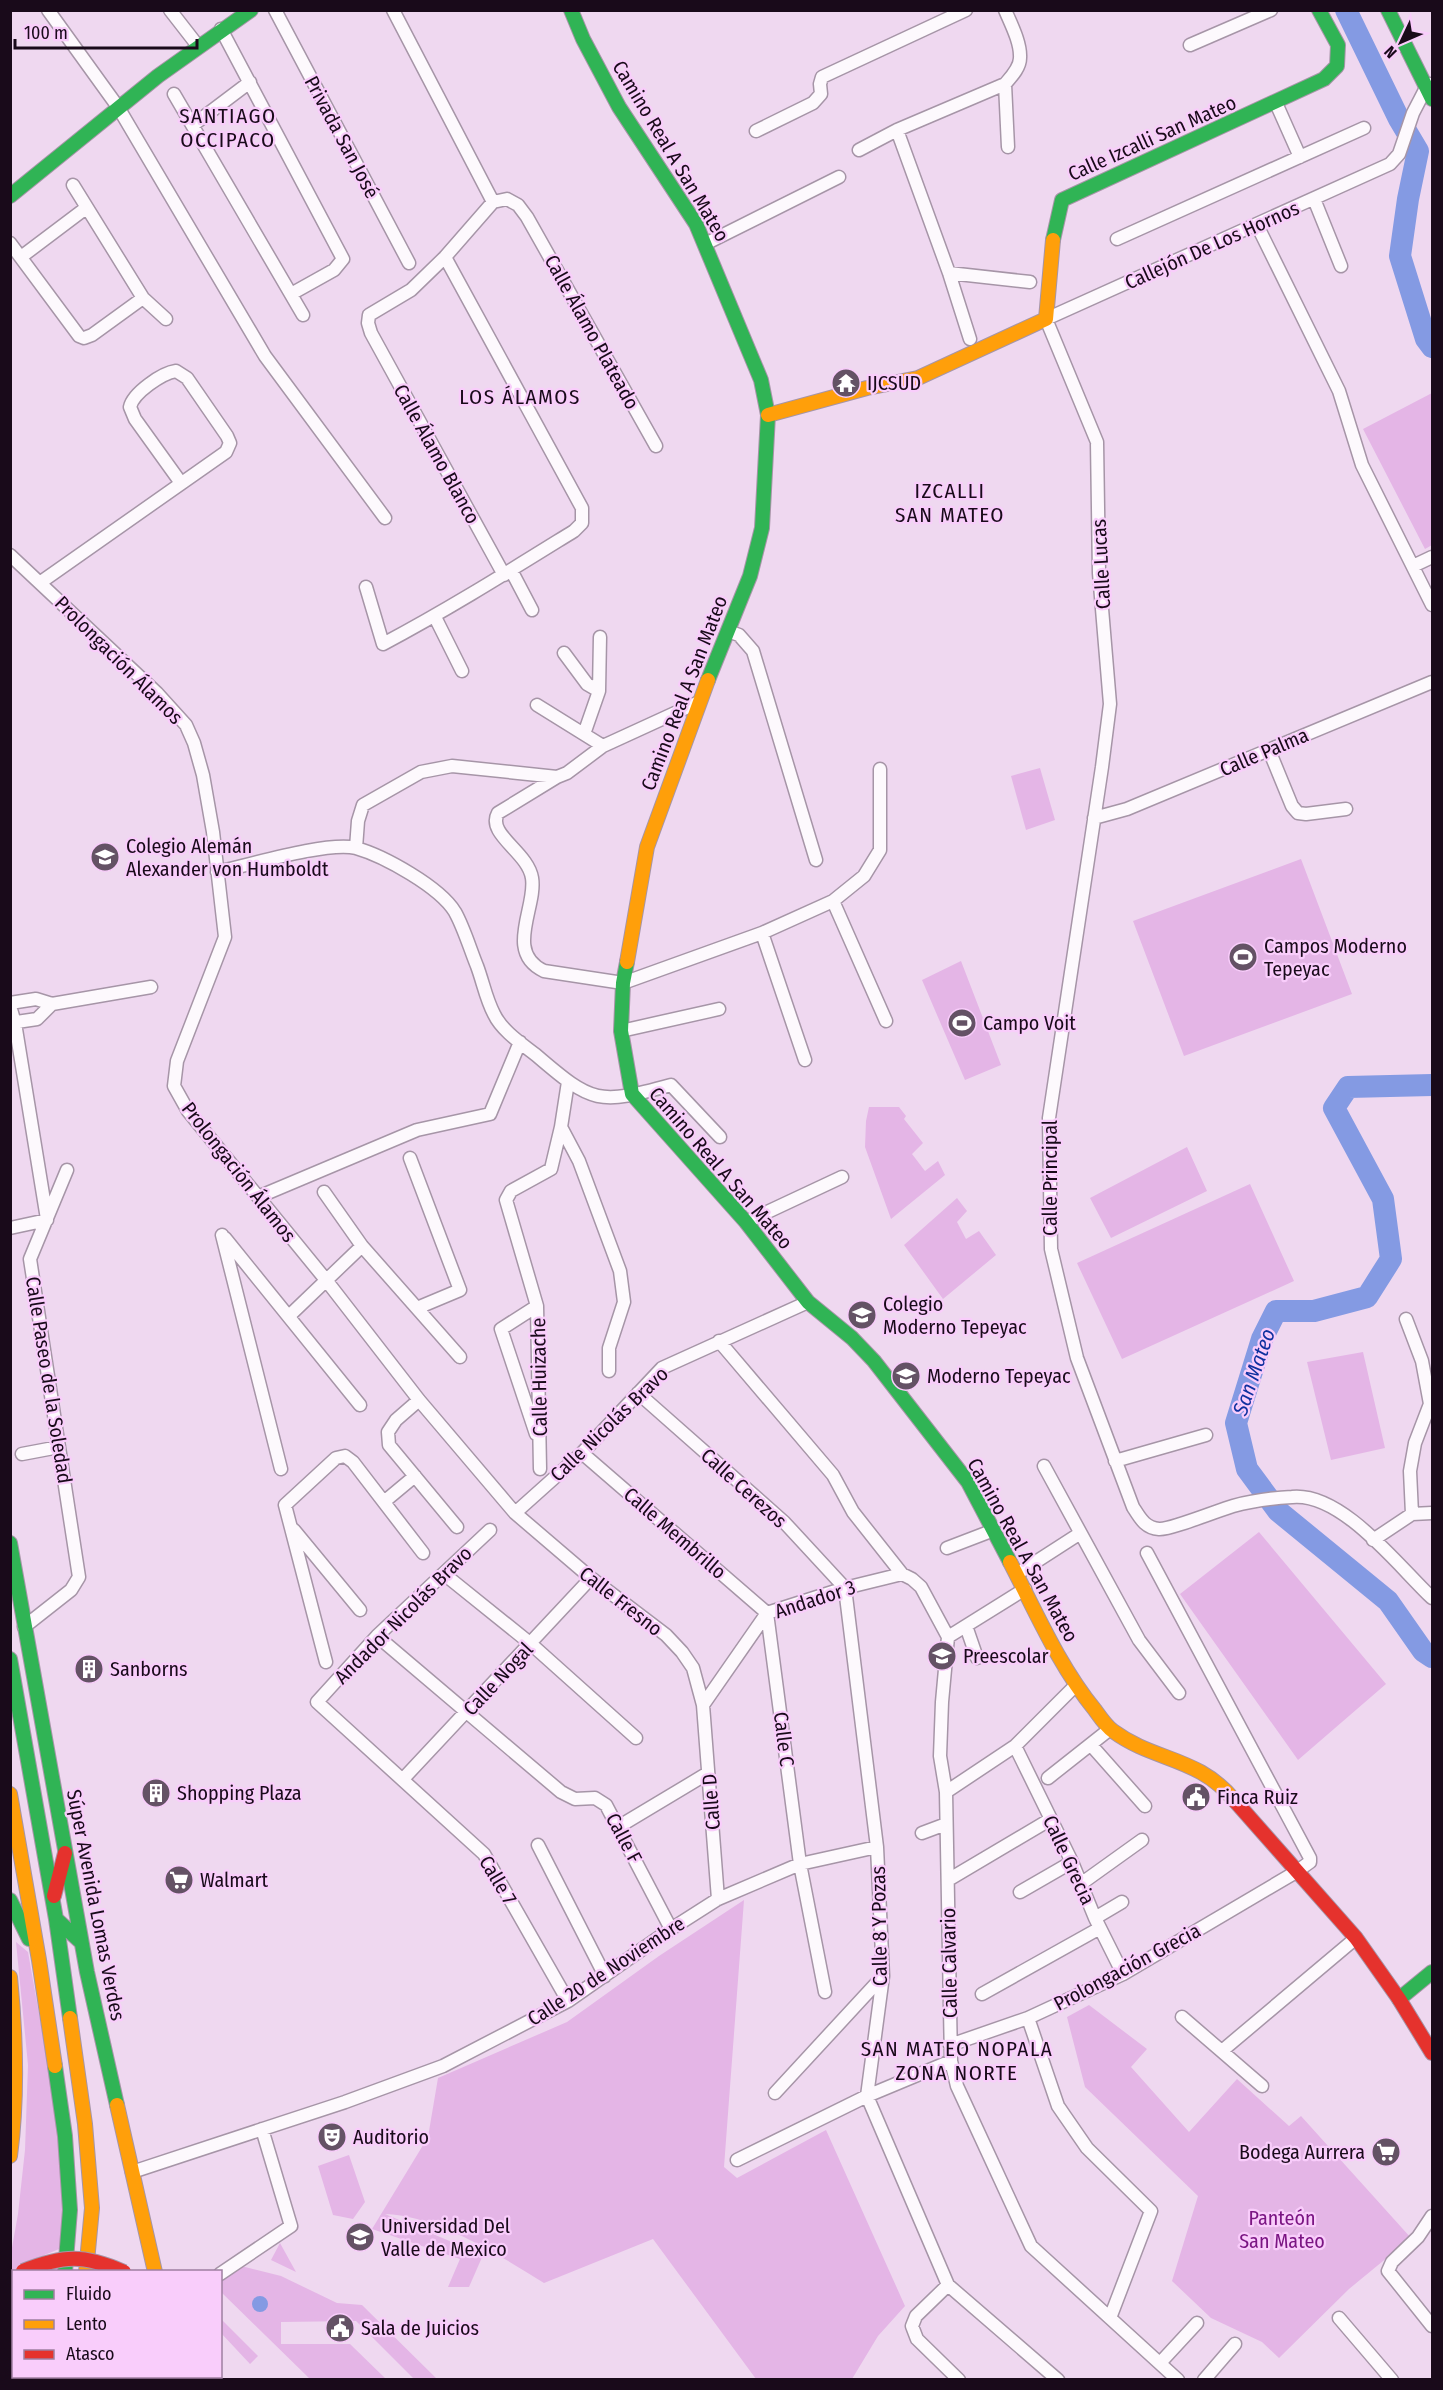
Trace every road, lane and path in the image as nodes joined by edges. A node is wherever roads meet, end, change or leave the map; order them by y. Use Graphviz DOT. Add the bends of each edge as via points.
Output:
graph roads {
  1 [pos="48,10"];
  2 [pos="170,10"];
  3 [pos="251,10"];
  4 [pos="275,10"];
  5 [pos="393,10"];
  6 [pos="572,10"];
  7 [pos="966,10"];
  8 [pos="1005,10"];
  9 [pos="1270,10"];
  10 [pos="1319,10"];
  11 [pos="1388,10"];
  12 [pos="221,29"];
  13 [pos="1190,45"];
  14 [pos="198,46"];
  15 [pos="250,82"];
  16 [pos="1005,84"];
  17 [pos="1431,89"];
  18 [pos="174,94"];
  19 [pos="1276,103"];
  20 [pos="118,107"];
  21 [pos="193,125"];
  22 [pos="1364,128"];
  23 [pos="897,130"];
  24 [pos="756,131"];
  25 [pos="1008,147"];
  26 [pos="859,150"];
  27 [pos="1300,157"];
  28 [pos="839,177"];
  29 [pos="73,185"];
  30 [pos="10,196"];
  31 [pos="1314,199"];
  32 [pos="493,202"];
  33 [pos="86,208"];
  34 [pos="1257,225"];
  35 [pos="1117,239"];
  36 [pos="10,243"];
  37 [pos="705,244"];
  38 [pos="445,256"];
  39 [pos="21,257"];
  40 [pos="409,263"];
  41 [pos="1341,266"];
  42 [pos="949,273"];
  43 [pos="1030,282"];
  44 [pos="291,294"];
  45 [pos="143,298"];
  46 [pos="303,315"];
  47 [pos="166,319"];
  48 [pos="1046,319"];
  49 [pos="970,339"];
  50 [pos="768,415"];
  51 [pos="656,446"];
  52 [pos="181,483"];
  53 [pos="385,518"];
  54 [pos="10,555"];
  55 [pos="1432,557"];
  56 [pos="1413,566"];
  57 [pos="508,572"];
  58 [pos="41,582"];
  59 [pos="366,587"];
  60 [pos="1432,605"];
  61 [pos="532,610"];
  62 [pos="435,617"];
  63 [pos="728,631"];
  64 [pos="600,638"];
  65 [pos="564,653"];
  66 [pos="462,671"];
  67 [pos="1432,682"];
  68 [pos="598,691"];
  69 [pos="699,702"];
  70 [pos="537,705"];
  71 [pos="584,734"];
  72 [pos="603,746"];
  73 [pos="1269,750"];
  74 [pos="880,769"];
  75 [pos="557,777"];
  76 [pos="1346,809"];
  77 [pos="1094,818"];
  78 [pos="356,848"];
  79 [pos="816,860"];
  80 [pos="218,872"];
  81 [pos="833,901"];
  82 [pos="762,933"];
  83 [pos="623,983"];
  84 [pos="151,987"];
  85 [pos="10,1004"];
  86 [pos="52,1004"];
  87 [pos="719,1009"];
  88 [pos="885,1021"];
  89 [pos="13,1023"];
  90 [pos="621,1031"];
  91 [pos="520,1042"];
  92 [pos="805,1060"];
  93 [pos="568,1082"];
  94 [pos="632,1095"];
  95 [pos="561,1127"];
  96 [pos="720,1137"];
  97 [pos="410,1158"];
  98 [pos="67,1170"];
  99 [pos="842,1177"];
  100 [pos="324,1192"];
  101 [pos="258,1197"];
  102 [pos="47,1220"];
  103 [pos="746,1222"];
  104 [pos="10,1228"];
  105 [pos="363,1246"];
  106 [pos="326,1280"];
  107 [pos="808,1302"];
  108 [pos="537,1306"];
  109 [pos="417,1308"];
  110 [pos="289,1316"];
  111 [pos="1406,1319"];
  112 [pos="719,1341"];
  113 [pos="460,1357"];
  114 [pos="609,1371"];
  115 [pos="638,1393"];
  116 [pos="419,1400"];
  117 [pos="360,1405"];
  118 [pos="1206,1435"];
  119 [pos="59,1447"];
  120 [pos="540,1447"];
  121 [pos="582,1453"];
  122 [pos="22,1454"];
  123 [pos="1114,1461"];
  124 [pos="1044,1466"];
  125 [pos="281,1469"];
  126 [pos="540,1469"];
  127 [pos="415,1476"];
  128 [pos="385,1501"];
  129 [pos="515,1513"];
  130 [pos="1432,1513"];
  131 [pos="1412,1514"];
  132 [pos="291,1527"];
  133 [pos="457,1527"];
  134 [pos="490,1530"];
  135 [pos="994,1530"];
  136 [pos="1079,1534"];
  137 [pos="1372,1540"];
  138 [pos="10,1543"];
  139 [pos="947,1548"];
  140 [pos="1147,1552"];
  141 [pos="423,1553"];
  142 [pos="444,1574"];
  143 [pos="902,1574"];
  144 [pos="1017,1574"];
  145 [pos="591,1578"];
  146 [pos="845,1588"];
  147 [pos="1025,1589"];
  148 [pos="1432,1598"];
  149 [pos="360,1610"];
  150 [pos="767,1613"];
  151 [pos="966,1626"];
  152 [pos="24,1628"];
  153 [pos="377,1636"];
  154 [pos="948,1637"];
  155 [pos="531,1644"];
  156 [pos="977,1658"];
  157 [pos="10,1659"];
  158 [pos="326,1662"];
  159 [pos="1076,1686"];
  160 [pos="1179,1694"];
  161 [pos="310,1702"];
  162 [pos="703,1705"];
  163 [pos="466,1713"];
  164 [pos="1106,1732"];
  165 [pos="636,1737"];
  166 [pos="1090,1745"];
  167 [pos="1014,1746"];
  168 [pos="708,1773"];
  169 [pos="1048,1778"];
  170 [pos="404,1779"];
  171 [pos="946,1792"];
  172 [pos="10,1794"];
  173 [pos="1145,1806"];
  174 [pos="1051,1819"];
  175 [pos="946,1824"];
  176 [pos="618,1827"];
  177 [pos="922,1833"];
  178 [pos="1142,1840"];
  179 [pos="538,1845"];
  180 [pos="877,1847"];
  181 [pos="66,1853"];
  182 [pos="1072,1862"];
  183 [pos="800,1864"];
  184 [pos="1296,1872"];
  185 [pos="948,1880"];
  186 [pos="1082,1883"];
  187 [pos="1020,1892"];
  188 [pos="718,1899"];
  189 [pos="10,1900"];
  190 [pos="53,1900"];
  191 [pos="1122,1902"];
  192 [pos="56,1919"];
  193 [pos="1098,1923"];
  194 [pos="671,1929"];
  195 [pos="1356,1938"];
  196 [pos="81,1942"];
  197 [pos="39,1960"];
  198 [pos="1432,1972"];
  199 [pos="1123,1974"];
  200 [pos="605,1976"];
  201 [pos="883,1976"];
  202 [pos="10,1977"];
  203 [pos="825,1992"];
  204 [pos="982,1994"];
  205 [pos="1399,2000"];
  206 [pos="568,2001"];
  207 [pos="1182,2017"];
  208 [pos="1028,2019"];
  209 [pos="12,2040"];
  210 [pos="950,2045"];
  211 [pos="1223,2050"];
  212 [pos="1432,2053"];
  213 [pos="951,2061"];
  214 [pos="1262,2086"];
  215 [pos="775,2093"];
  216 [pos="14,2094"];
  217 [pos="867,2096"];
  218 [pos="262,2129"];
  219 [pos="10,2156"];
  220 [pos="737,2160"];
  221 [pos="132,2172"];
  222 [pos="1432,2216"];
  223 [pos="25,2270"];
  224 [pos="65,2270"];
  225 [pos="86,2270"];
  226 [pos="122,2270"];
  227 [pos="155,2270"];
  228 [pos="222,2273"];
  229 [pos="948,2285"];
  230 [pos="1110,2318"];
  231 [pos="1339,2318"];
  232 [pos="1197,2323"];
  233 [pos="1432,2325"];
  234 [pos="1235,2344"];
  235 [pos="1160,2363"];
  236 [pos="958,2379"];
  237 [pos="1058,2379"];
  238 [pos="1178,2379"];
  239 [pos="1204,2379"];
  240 [pos="1392,2379"];
  1 -- 20 [label="street"];
  2 -- 14 [label="street"];
  3 -- 12 [label="main road"];
  4 -- 40 [label="street, Privada San José"];
  5 -- 32 [label="street"];
  6 -- 37 [label="main road, Camino Real A San Mateo" via="619,106"];
  7 -- 24 [label="street" via="822,76 821,94 813,102"];
  8 -- 16 [label="street" via="1020,59"];
  9 -- 13 [label="street"];
  10 -- 19 [label="main road, Calle Izcalli San Mateo" via="1338,45 1337,66 1324,79"];
  11 -- 17 [label="main road"];
  12 -- 14 [label="main road"];
  12 -- 15 [label="street"];
  14 -- 20 [label="main road"];
  15 -- 21 [label="street"];
  15 -- 44 [label="street" via="343,259 334,270"];
  16 -- 23 [label="street"];
  16 -- 25 [label="street"];
  17 -- 31 [label="street, Callejón De Los Hornos" via="1399,154 1390,164"];
  18 -- 21 [label="street"];
  19 -- 27 [label="street"];
  19 -- 48 [label="main road, Calle Izcalli San Mateo" via="1062,200 1053,236"];
  20 -- 30 [label="main road"];
  20 -- 53 [label="street" via="265,356"];
  21 -- 44 [label="street"];
  22 -- 27 [label="street"];
  23 -- 26 [label="street"];
  23 -- 42 [label="street"];
  27 -- 35 [label="street"];
  28 -- 37 [label="street"];
  29 -- 33 [label="street"];
  31 -- 34 [label="street, Callejón De Los Hornos"];
  31 -- 41 [label="street"];
  32 -- 38 [label="street"];
  32 -- 51 [label="street, Calle Álamo Plateado" via="507,199 527,217"];
  33 -- 39 [label="street"];
  33 -- 45 [label="street"];
  34 -- 48 [label="street, Callejón De Los Hornos"];
  34 -- 56 [label="street" via="1339,391 1362,465"];
  36 -- 39 [label="street"];
  37 -- 50 [label="main road, Camino Real A San Mateo" via="761,380"];
  38 -- 57 [label="street" via="582,508 582,523 574,531"];
  38 -- 57 [label="street, Calle Álamo Blanco" via="411,290 369,315 368,323"];
  39 -- 45 [label="street" via="73,331 84,338"];
  42 -- 43 [label="street"];
  42 -- 49 [label="street"];
  44 -- 46 [label="street"];
  45 -- 47 [label="street"];
  48 -- 50 [label="main road" via="918,378"];
  48 -- 77 [label="street, Calle Lucas" via="1096,442 1110,704"];
  50 -- 63 [label="main road, Camino Real A San Mateo" via="762,528 750,576"];
  52 -- 52 [label="street" via="226,452 230,443 187,378 176,371 166,373 134,398 130,407"];
  52 -- 58 [label="street"];
  54 -- 58 [label="street, Prolongación Álamos"];
  55 -- 56 [label="street"];
  56 -- 60 [label="street"];
  57 -- 61 [label="street, Calle Álamo Blanco"];
  57 -- 62 [label="street"];
  58 -- 80 [label="street, Prolongación Álamos" via="186,725 203,775"];
  59 -- 62 [label="street" via="383,644"];
  62 -- 66 [label="street"];
  63 -- 69 [label="main road, Camino Real A San Mateo"];
  63 -- 79 [label="street" via="740,635 753,651"];
  64 -- 68 [label="street"];
  65 -- 68 [label="street" via="587,684"];
  67 -- 73 [label="street, Calle Palma"];
  68 -- 71 [label="street"];
  69 -- 72 [label="street"];
  69 -- 83 [label="main road, Camino Real A San Mateo" via="647,847"];
  70 -- 71 [label="street"];
  71 -- 72 [label="street"];
  72 -- 75 [label="street"];
  73 -- 76 [label="street" via="1298,813"];
  73 -- 77 [label="street, Calle Palma" via="1127,809"];
  74 -- 81 [label="street" via="880,850 864,876"];
  75 -- 78 [label="street" via="452,766 421,772 363,806"];
  75 -- 83 [label="street" via="498,813 494,820 496,829 528,863 533,879 523,940 531,961 544,971"];
  77 -- 123 [label="street, Calle Principal" via="1049,1118 1051,1245 1077,1358"];
  78 -- 80 [label="street" via="330,847"];
  78 -- 91 [label="street" via="434,888 454,911 494,1014"];
  80 -- 101 [label="street, Prolongación Álamos" via="225,937 177,1061 174,1086 188,1112"];
  81 -- 82 [label="street"];
  81 -- 88 [label="street"];
  82 -- 83 [label="street"];
  82 -- 92 [label="street"];
  83 -- 90 [label="main road, Camino Real A San Mateo"];
  84 -- 86 [label="street"];
  85 -- 86 [label="street" via="36,999"];
  85 -- 89 [label="street"];
  86 -- 89 [label="street" via="37,1019"];
  87 -- 90 [label="street"];
  89 -- 102 [label="street"];
  90 -- 94 [label="main road, Camino Real A San Mateo"];
  91 -- 93 [label="street"];
  91 -- 101 [label="street" via="490,1114 417,1130"];
  93 -- 94 [label="street" via="597,1097"];
  93 -- 95 [label="street, Calle Huizache"];
  94 -- 96 [label="street" via="671,1085"];
  94 -- 103 [label="main road, Camino Real A San Mateo"];
  95 -- 108 [label="street, Calle Huizache" via="551,1169 511,1191 506,1200"];
  95 -- 114 [label="street" via="579,1161 620,1271 624,1302 609,1348"];
  97 -- 109 [label="street" via="460,1290"];
  98 -- 102 [label="street, Calle Paseo de la Soledad"];
  99 -- 103 [label="street"];
  100 -- 105 [label="street"];
  101 -- 106 [label="street, Prolongación Álamos"];
  102 -- 104 [label="street"];
  102 -- 119 [label="street, Calle Paseo de la Soledad" via="30,1259"];
  103 -- 107 [label="main road, Camino Real A San Mateo"];
  105 -- 106 [label="street"];
  105 -- 109 [label="street"];
  106 -- 110 [label="street"];
  106 -- 116 [label="street, Prolongación Álamos"];
  107 -- 112 [label="street, Calle Nicolás Bravo"];
  107 -- 135 [label="main road, Camino Real A San Mateo" via="874,1361 968,1482"];
  108 -- 120 [label="street, Calle Huizache"];
  108 -- 120 [label="street, Calle Huizache" via="501,1329"];
  109 -- 113 [label="street"];
  110 -- 117 [label="street"];
  110 -- 125 [label="street" via="222,1235"];
  111 -- 131 [label="street" via="1422,1361 1430,1404 1415,1443 1410,1471"];
  112 -- 115 [label="street, Calle Nicolás Bravo" via="662,1368"];
  112 -- 143 [label="street" via="833,1475 854,1512"];
  115 -- 121 [label="street, Calle Nicolás Bravo"];
  115 -- 146 [label="street, Calle Cerezos" via="784,1522"];
  116 -- 127 [label="street" via="388,1432 389,1445"];
  116 -- 129 [label="street, Prolongación Álamos"];
  118 -- 123 [label="street"];
  119 -- 122 [label="street"];
  119 -- 152 [label="street, Calle Paseo de la Soledad" via="79,1577 70,1590"];
  120 -- 126 [label="street, Calle Huizache"];
  121 -- 129 [label="street, Calle Nicolás Bravo"];
  121 -- 150 [label="street, Calle Membrillo"];
  123 -- 137 [label="street, Calle Principal" via="1145,1525 1161,1530 1236,1505 1294,1496 1328,1504"];
  124 -- 136 [label="street"];
  127 -- 128 [label="street"];
  127 -- 133 [label="street"];
  128 -- 132 [label="street" via="353,1462 345,1456 336,1458 285,1504"];
  128 -- 141 [label="street"];
  129 -- 145 [label="street, Calle Fresno"];
  130 -- 131 [label="street"];
  131 -- 137 [label="street"];
  132 -- 149 [label="street"];
  132 -- 158 [label="street"];
  134 -- 142 [label="street, Andador Nicolás Bravo"];
  135 -- 139 [label="street"];
  135 -- 144 [label="main road, Camino Real A San Mateo"];
  136 -- 144 [label="street"];
  136 -- 160 [label="street" via="1139,1640"];
  137 -- 148 [label="street"];
  138 -- 152 [label="main road, Súper Avenida Lomas Verdes"];
  140 -- 184 [label="street" via="1310,1858"];
  142 -- 153 [label="street, Andador Nicolás Bravo"];
  142 -- 155 [label="street"];
  143 -- 146 [label="street, Andador 3"];
  143 -- 154 [label="street" via="921,1587"];
  144 -- 147 [label="main road, Camino Real A San Mateo"];
  145 -- 155 [label="street, Calle Nogal"];
  145 -- 162 [label="street, Calle Fresno" via="666,1635 682,1652 693,1668"];
  146 -- 150 [label="street, Andador 3"];
  146 -- 180 [label="street, Calle 8 Y Pozas"];
  147 -- 151 [label="street"];
  147 -- 159 [label="main road, Camino Real A San Mateo"];
  150 -- 162 [label="street, Andador 3"];
  150 -- 183 [label="street, Calle C"];
  151 -- 154 [label="street"];
  151 -- 156 [label="street"];
  152 -- 181 [label="main road, Súper Avenida Lomas Verdes"];
  153 -- 161 [label="street, Andador Nicolás Bravo"];
  153 -- 163 [label="street, Calle F"];
  154 -- 171 [label="street, Calle Calvario" via="940,1756"];
  155 -- 163 [label="street, Calle Nogal"];
  155 -- 165 [label="street"];
  157 -- 190 [label="main road, Súper Avenida Lomas Verdes"];
  159 -- 164 [label="main road, Camino Real A San Mateo"];
  159 -- 167 [label="street"];
  161 -- 170 [label="street, Calle 7"];
  162 -- 168 [label="street, Calle D"];
  163 -- 170 [label="street, Calle Nogal"];
  163 -- 176 [label="street, Calle F" via="561,1792 575,1799 595,1798 606,1804"];
  164 -- 166 [label="street"];
  164 -- 184 [label="main road, Camino Real A San Mateo" via="1210,1776"];
  166 -- 169 [label="street"];
  166 -- 173 [label="street"];
  167 -- 171 [label="street"];
  167 -- 174 [label="street, Calle Grecia"];
  168 -- 176 [label="street"];
  168 -- 188 [label="street, Calle D"];
  170 -- 206 [label="street, Calle 7" via="484,1854"];
  171 -- 175 [label="street, Calle Calvario"];
  172 -- 197 [label="main road"];
  174 -- 182 [label="street, Calle Grecia"];
  174 -- 185 [label="street"];
  175 -- 177 [label="street"];
  175 -- 185 [label="street, Calle Calvario"];
  176 -- 194 [label="street, Calle F"];
  178 -- 186 [label="street"];
  179 -- 200 [label="street"];
  180 -- 183 [label="street, Calle 20 de Noviembre"];
  180 -- 201 [label="street, Calle 8 Y Pozas"];
  181 -- 190 [label="main road"];
  181 -- 196 [label="main road, Súper Avenida Lomas Verdes"];
  182 -- 186 [label="street, Calle Grecia"];
  182 -- 187 [label="street"];
  183 -- 188 [label="street, Calle 20 de Noviembre"];
  183 -- 203 [label="street, Calle C"];
  184 -- 195 [label="main road, Camino Real A San Mateo"];
  184 -- 199 [label="street, Prolongación Grecia"];
  185 -- 210 [label="street, Calle Calvario"];
  186 -- 193 [label="street, Calle Grecia"];
  188 -- 194 [label="street, Calle 20 de Noviembre"];
  189 -- 197 [label="main road"];
  190 -- 192 [label="main road, Súper Avenida Lomas Verdes"];
  191 -- 193 [label="street"];
  192 -- 196 [label="main road"];
  192 -- 225 [label="main road, Súper Avenida Lomas Verdes" via="92,2208"];
  193 -- 199 [label="street, Calle Grecia"];
  193 -- 204 [label="street"];
  194 -- 200 [label="street, Calle 20 de Noviembre"];
  195 -- 205 [label="main road, Camino Real A San Mateo"];
  195 -- 211 [label="street"];
  196 -- 221 [label="main road, Súper Avenida Lomas Verdes"];
  197 -- 224 [label="main road" via="65,2136 70,2211"];
  198 -- 205 [label="main road"];
  199 -- 208 [label="street, Prolongación Grecia"];
  200 -- 206 [label="street, Calle 20 de Noviembre"];
  201 -- 215 [label="street"];
  201 -- 217 [label="street, Calle 8 Y Pozas"];
  202 -- 209 [label="main road"];
  205 -- 212 [label="main road, Camino Real A San Mateo"];
  206 -- 218 [label="street, Calle 20 de Noviembre" via="443,2066"];
  207 -- 211 [label="street"];
  208 -- 210 [label="street, Prolongación Grecia"];
  208 -- 230 [label="street" via="1058,2106 1087,2148 1151,2211"];
  209 -- 216 [label="main road"];
  210 -- 213 [label="street, Calle Calvario"];
  211 -- 214 [label="street"];
  213 -- 217 [label="street"];
  213 -- 230 [label="street, Calle Calvario" via="957,2086 1031,2246"];
  216 -- 219 [label="main road"];
  217 -- 220 [label="street"];
  217 -- 229 [label="street"];
  218 -- 221 [label="street, Calle 20 de Noviembre"];
  218 -- 228 [label="street" via="291,2226"];
  221 -- 227 [label="main road, Súper Avenida Lomas Verdes"];
  222 -- 233 [label="street" via="1388,2271"];
  223 -- 226 [label="main road, bridge" via="51,2259 77,2256"];
  229 -- 236 [label="street" via="916,2316 912,2326 917,2339"];
  229 -- 237 [label="street"];
  230 -- 235 [label="street, Calle Calvario"];
  231 -- 240 [label="street"];
  232 -- 235 [label="street"];
  234 -- 239 [label="street"];
  235 -- 238 [label="street, Calle Calvario"];
}
